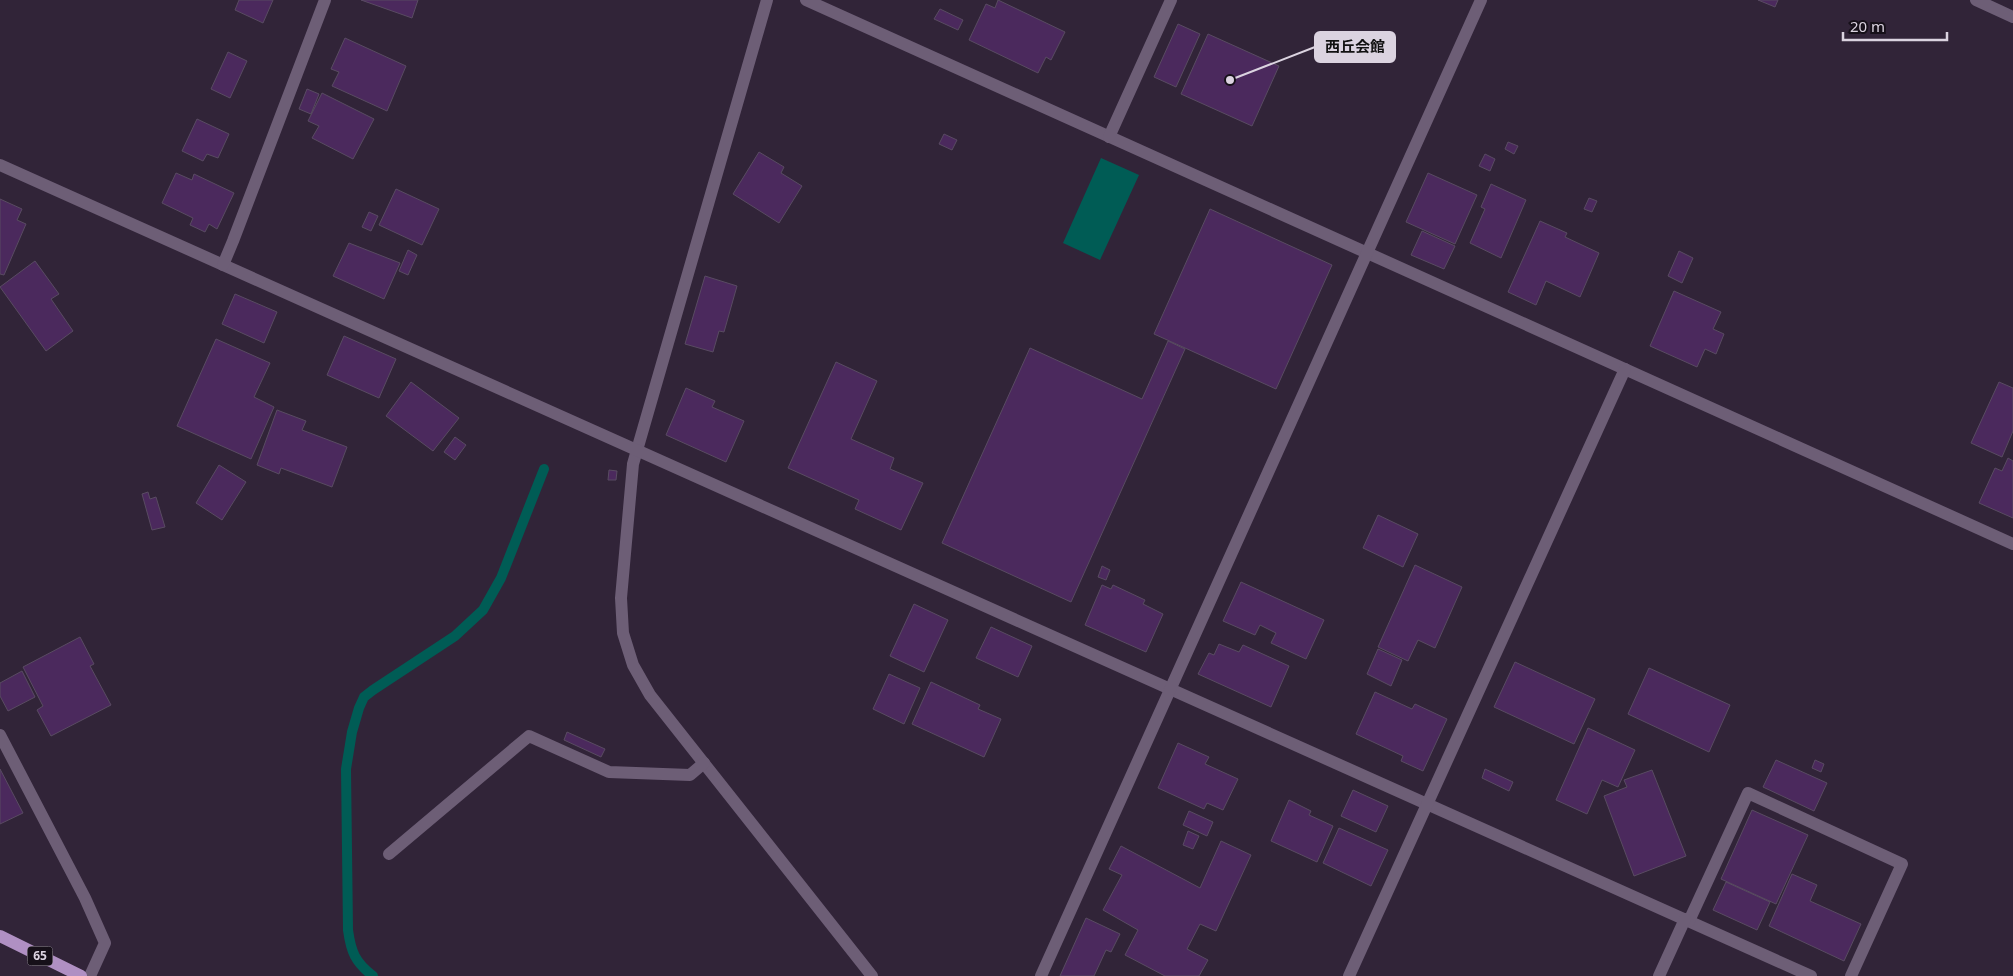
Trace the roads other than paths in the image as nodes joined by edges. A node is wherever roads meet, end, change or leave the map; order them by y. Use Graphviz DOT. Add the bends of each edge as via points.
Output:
graph roads {
  1 [pos="325,0"];
  2 [pos="767,0"];
  3 [pos="806,0"];
  4 [pos="1171,0"];
  5 [pos="1481,0"];
  6 [pos="1976,0"];
  7 [pos="2013,17"];
  8 [pos="1110,137"];
  9 [pos="0,165"];
  10 [pos="1367,252"];
  11 [pos="223,265"];
  12 [pos="1625,369"];
  13 [pos="637,450"];
  14 [pos="2013,544"];
  15 [pos="1170,688"];
  16 [pos="0,735"];
  17 [pos="704,763"];
  18 [pos="1427,803"];
  19 [pos="389,854"];
  20 [pos="1687,920"];
  21 [pos="0,936"];
  22 [pos="81,976"];
  23 [pos="90,976"];
  24 [pos="872,976"];
  25 [pos="1041,976"];
  26 [pos="1349,976"];
  27 [pos="1659,976"];
  28 [pos="1811,976"];
  29 [pos="1852,976"];
  1 -- 11 [label="street"];
  2 -- 13 [label="street"];
  3 -- 8 [label="street"];
  4 -- 8 [label="street"];
  5 -- 10 [label="street"];
  6 -- 7 [label="street"];
  8 -- 10 [label="street"];
  9 -- 11 [label="street"];
  10 -- 12 [label="street"];
  10 -- 15 [label="street"];
  11 -- 13 [label="street"];
  12 -- 14 [label="street"];
  12 -- 18 [label="street"];
  13 -- 15 [label="street"];
  13 -- 17 [label="street" via="621,598 623,633 633,665 650,695"];
  15 -- 18 [label="street"];
  15 -- 25 [label="street"];
  16 -- 23 [label="street" via="86,898 105,943"];
  17 -- 19 [label="street" via="690,775 609,772 529,736"];
  17 -- 24 [label="street"];
  18 -- 20 [label="street"];
  18 -- 26 [label="street"];
  20 -- 27 [label="street"];
  20 -- 28 [label="street"];
  20 -- 29 [label="street" via="1748,793 1902,864"];
  21 -- 22 [label="main road, 65"];
}
